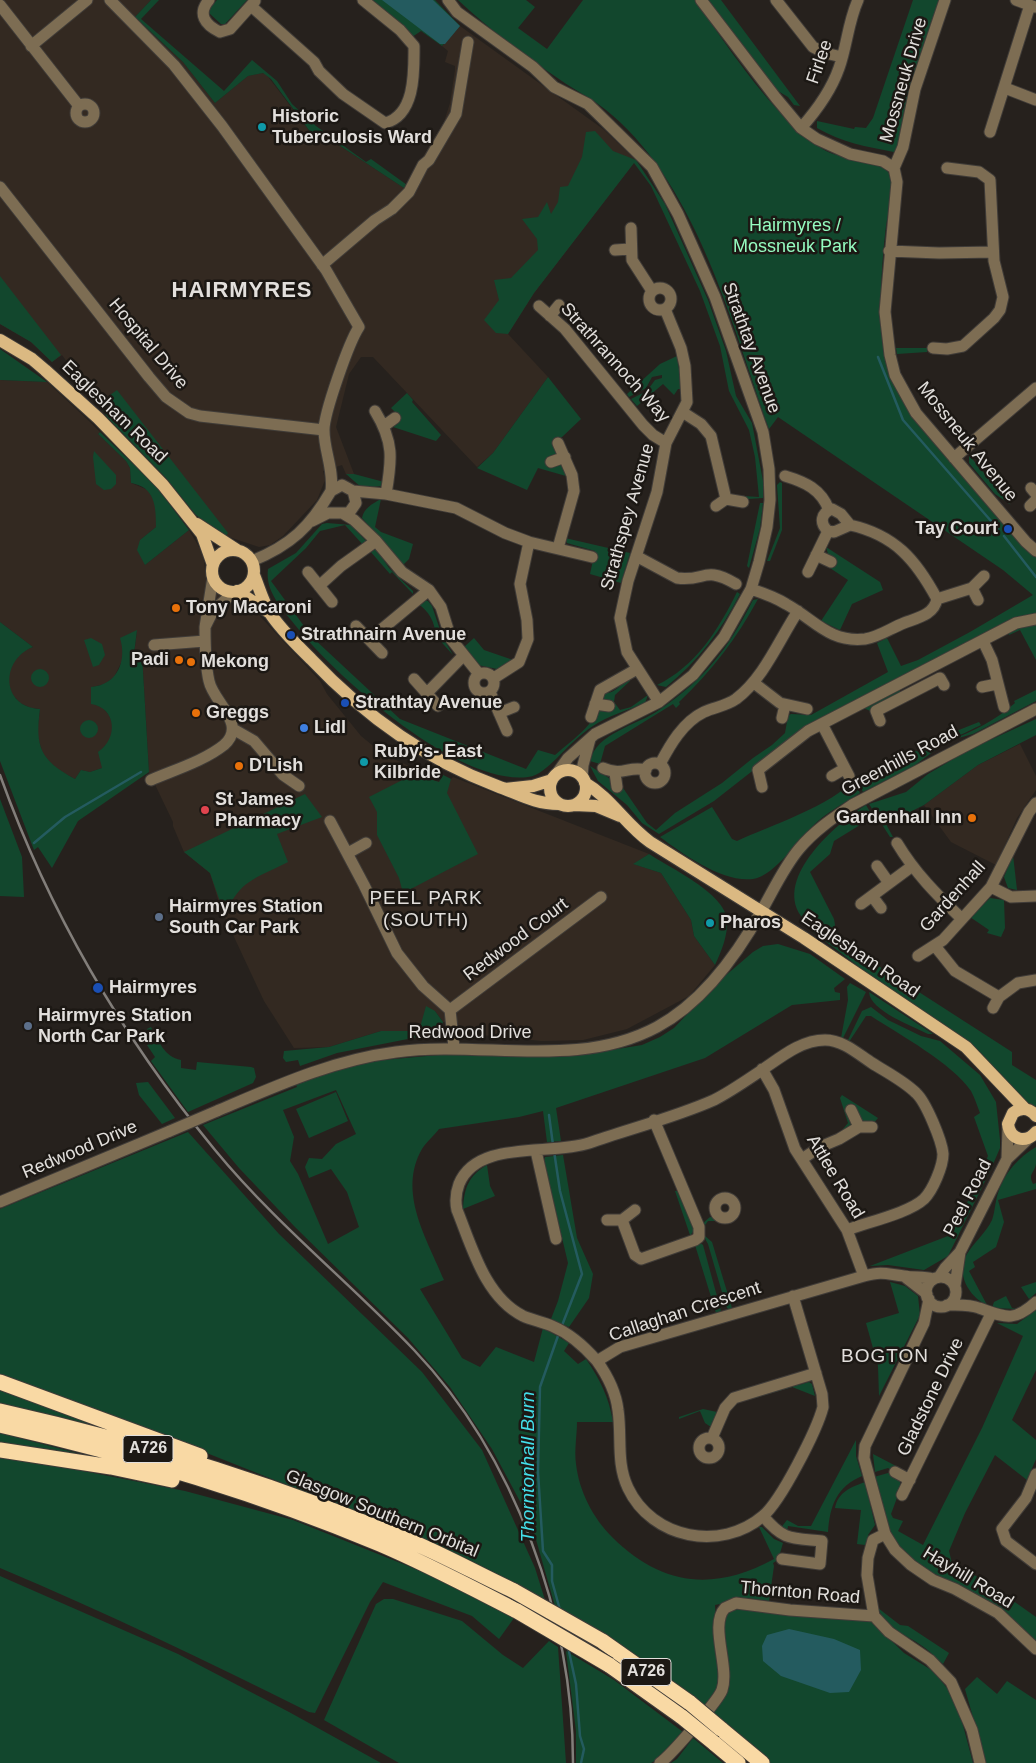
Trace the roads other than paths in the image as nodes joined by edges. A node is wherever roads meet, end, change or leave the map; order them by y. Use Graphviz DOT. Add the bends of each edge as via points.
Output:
graph roads {
  1 [pos="87,0"];
  2 [pos="110,0"];
  3 [pos="209,0"];
  4 [pos="363,0"];
  5 [pos="448,0"];
  6 [pos="701,0"];
  7 [pos="776,0"];
  8 [pos="858,0"];
  9 [pos="945,0"];
  10 [pos="1016,0"];
  11 [pos="253,3"];
  12 [pos="0,5"];
  13 [pos="1033,6"];
  14 [pos="468,42"];
  15 [pos="32,46"];
  16 [pos="842,56"];
  17 [pos="1005,88"];
  18 [pos="1036,100"];
  19 [pos="79,106"];
  20 [pos="801,128"];
  21 [pos="990,132"];
  22 [pos="894,168"];
  23 [pos="947,168"];
  24 [pos="0,187"];
  25 [pos="631,228"];
  26 [pos="630,249"];
  27 [pos="615,250"];
  28 [pos="890,251"];
  29 [pos="994,252"];
  30 [pos="322,265"];
  31 [pos="652,291"];
  32 [pos="559,305"];
  33 [pos="539,306"];
  34 [pos="665,309"];
  35 [pos="550,316"];
  36 [pos="0,340"];
  37 [pos="933,348"];
  38 [pos="1036,388"];
  39 [pos="375,411"];
  40 [pos="684,412"];
  41 [pos="395,418"];
  42 [pos="384,426"];
  43 [pos="324,430"];
  44 [pos="558,443"];
  45 [pos="666,443"];
  46 [pos="565,457"];
  47 [pos="954,458"];
  48 [pos="551,462"];
  49 [pos="331,466"];
  50 [pos="785,476"];
  51 [pos="348,488"];
  52 [pos="381,494"];
  53 [pos="329,495"];
  54 [pos="726,498"];
  55 [pos="743,502"];
  56 [pos="355,505"];
  57 [pos="716,506"];
  58 [pos="829,510"];
  59 [pos="340,513"];
  60 [pos="193,521"];
  61 [pos="310,522"];
  62 [pos="850,525"];
  63 [pos="361,526"];
  64 [pos="828,531"];
  65 [pos="376,541"];
  66 [pos="530,542"];
  67 [pos="558,548"];
  68 [pos="237,550"];
  69 [pos="1036,551"];
  70 [pos="816,555"];
  71 [pos="636,556"];
  72 [pos="592,557"];
  73 [pos="252,561"];
  74 [pos="831,562"];
  75 [pos="213,571"];
  76 [pos="308,572"];
  77 [pos="808,572"];
  78 [pos="254,574"];
  79 [pos="984,576"];
  80 [pos="736,584"];
  81 [pos="319,586"];
  82 [pos="972,588"];
  83 [pos="751,589"];
  84 [pos="429,590"];
  85 [pos="235,592"];
  86 [pos="936,600"];
  87 [pos="978,600"];
  88 [pos="332,602"];
  89 [pos="798,611"];
  90 [pos="270,613"];
  91 [pos="1036,619"];
  92 [pos="356,626"];
  93 [pos="206,627"];
  94 [pos="370,639"];
  95 [pos="205,641"];
  96 [pos="983,642"];
  97 [pos="154,645"];
  98 [pos="382,653"];
  99 [pos="463,656"];
  100 [pos="637,669"];
  101 [pos="479,674"];
  102 [pos="494,678"];
  103 [pos="414,679"];
  104 [pos="754,683"];
  105 [pos="902,683"];
  106 [pos="997,684"];
  107 [pos="944,685"];
  108 [pos="982,687"];
  109 [pos="490,692"];
  110 [pos="427,693"];
  111 [pos="908,694"];
  112 [pos="659,702"];
  113 [pos="595,704"];
  114 [pos="785,705"];
  115 [pos="438,706"];
  116 [pos="609,706"];
  117 [pos="514,707"];
  118 [pos="1004,707"];
  119 [pos="807,709"];
  120 [pos="1036,709"];
  121 [pos="499,713"];
  122 [pos="590,718"];
  123 [pos="782,718"];
  124 [pos="880,721"];
  125 [pos="822,724"];
  126 [pos="233,729"];
  127 [pos="507,731"];
  128 [pos="590,739"];
  129 [pos="660,764"];
  130 [pos="603,768"];
  131 [pos="646,770"];
  132 [pos="615,773"];
  133 [pos="832,776"];
  134 [pos="554,778"];
  135 [pos="151,780"];
  136 [pos="584,781"];
  137 [pos="299,786"];
  138 [pos="762,786"];
  139 [pos="617,787"];
  140 [pos="505,789"];
  141 [pos="1036,803"];
  142 [pos="558,804"];
  143 [pos="574,805"];
  144 [pos="622,817"];
  145 [pos="330,821"];
  146 [pos="897,843"];
  147 [pos="366,844"];
  148 [pos="348,853"];
  149 [pos="877,866"];
  150 [pos="911,867"];
  151 [pos="889,883"];
  152 [pos="991,886"];
  153 [pos="872,896"];
  154 [pos="1036,896"];
  155 [pos="602,897"];
  156 [pos="861,904"];
  157 [pos="881,908"];
  158 [pos="761,911"];
  159 [pos="962,919"];
  160 [pos="935,946"];
  161 [pos="918,956"];
  162 [pos="1036,980"];
  163 [pos="999,997"];
  164 [pos="993,1008"];
  165 [pos="450,1010"];
  166 [pos="454,1048"];
  167 [pos="762,1070"];
  168 [pos="997,1080"];
  169 [pos="852,1110"];
  170 [pos="1032,1112"];
  171 [pos="654,1120"];
  172 [pos="1008,1124"];
  173 [pos="859,1127"];
  174 [pos="872,1127"];
  175 [pos="1033,1135"];
  176 [pos="541,1150"];
  177 [pos="1007,1159"];
  178 [pos="802,1160"];
  179 [pos="0,1202"];
  180 [pos="635,1210"];
  181 [pos="716,1211"];
  182 [pos="694,1218"];
  183 [pos="607,1220"];
  184 [pos="622,1220"];
  185 [pos="552,1227"];
  186 [pos="540,1229"];
  187 [pos="847,1230"];
  188 [pos="556,1239"];
  189 [pos="960,1252"];
  190 [pos="864,1276"];
  191 [pos="905,1277"];
  192 [pos="936,1278"];
  193 [pos="955,1287"];
  194 [pos="793,1296"];
  195 [pos="928,1297"];
  196 [pos="1036,1302"];
  197 [pos="946,1305"];
  198 [pos="978,1308"];
  199 [pos="991,1314"];
  200 [pos="924,1323"];
  201 [pos="597,1361"];
  202 [pos="816,1373"];
  203 [pos="0,1382"];
  204 [pos="0,1411"];
  205 [pos="0,1425"];
  206 [pos="712,1438"];
  207 [pos="0,1450"];
  208 [pos="895,1472"];
  209 [pos="1036,1474"];
  210 [pos="910,1480"];
  211 [pos="261,1484"];
  212 [pos="902,1496"];
  213 [pos="252,1497"];
  214 [pos="763,1516"];
  215 [pos="885,1534"];
  216 [pos="782,1559"];
  217 [pos="1036,1564"];
  218 [pos="874,1616"];
  219 [pos="1036,1649"];
  220 [pos="660,1763"];
  221 [pos="738,1763"];
  222 [pos="762,1763"];
  223 [pos="980,1763"];
  1 -- 15 [label="street"];
  2 -- 30 [label="street" via="195,91"];
  3 -- 11 [label="street" via="202,13 206,21 220,32 230,29"];
  4 -- 11 [label="street" via="400,30 414,46 414,76 409,98 394,118 385,122 343,94"];
  5 -- 83 [label="street, Strathtay Avenue" via="457,12 533,67 546,81 588,104 652,167 669,195 715,298 766,446 770,500 767,528"];
  6 -- 20 [label="street"];
  7 -- 16 [label="street" via="813,47"];
  8 -- 16 [label="street, Firlee"];
  9 -- 22 [label="street, Mossneuk Drive" via="915,89 903,147"];
  10 -- 13 [label="street"];
  12 -- 15 [label="street"];
  13 -- 17 [label="street"];
  14 -- 30 [label="street" via="456,114 417,179 392,208"];
  15 -- 19 [label="street"];
  16 -- 20 [label="street, Firlee" via="828,94"];
  17 -- 18 [label="street"];
  17 -- 21 [label="street"];
  20 -- 22 [label="street" via="850,154 883,161"];
  22 -- 28 [label="street, Mossneuk Avenue" via="897,182"];
  23 -- 29 [label="street" via="978,172 990,180"];
  24 -- 43 [label="street, Hospital Drive" via="152,381 176,405 200,416"];
  25 -- 26 [label="street, Strathspey Avenue"];
  26 -- 27 [label="street"];
  26 -- 31 [label="street, Strathspey Avenue" via="638,271"];
  28 -- 29 [label="street"];
  28 -- 47 [label="street, Mossneuk Avenue" via="885,312 891,362 911,404"];
  29 -- 37 [label="street" via="1003,297 1000,310 963,346"];
  30 -- 43 [label="street" via="358,327 326,411"];
  31 -- 34 [label="street, Strathspey Avenue" via="651,305 657,310"];
  31 -- 34 [label="street, Strathspey Avenue" via="662,287 668,290 672,301"];
  32 -- 35 [label="street"];
  33 -- 35 [label="street, Strathrannoch Way"];
  34 -- 40 [label="street, Strathspey Avenue" via="685,366 688,391"];
  35 -- 45 [label="street, Strathrannoch Way" via="591,359 643,425"];
  36 -- 60 [label="main road, Eaglesham Road" via="32,359 98,418"];
  38 -- 47 [label="street"];
  39 -- 42 [label="street"];
  40 -- 45 [label="street, Strathspey Avenue"];
  40 -- 54 [label="street" via="711,436"];
  41 -- 42 [label="street"];
  42 -- 52 [label="street" via="392,459"];
  43 -- 49 [label="street"];
  44 -- 46 [label="street"];
  45 -- 71 [label="street, Strathspey Avenue" via="657,492"];
  46 -- 48 [label="street"];
  46 -- 67 [label="street" via="574,491"];
  47 -- 69 [label="street, Mossneuk Avenue"];
  49 -- 51 [label="street"];
  49 -- 53 [label="street"];
  50 -- 58 [label="street" via="818,492"];
  51 -- 52 [label="street"];
  51 -- 53 [label="street"];
  51 -- 56 [label="street"];
  52 -- 56 [label="street"];
  52 -- 66 [label="street" via="456,508"];
  53 -- 59 [label="street" via="329,507"];
  53 -- 61 [label="street"];
  54 -- 55 [label="street"];
  54 -- 57 [label="street"];
  56 -- 59 [label="street"];
  56 -- 63 [label="street"];
  58 -- 62 [label="street" via="841,514"];
  58 -- 64 [label="street" via="822,520"];
  59 -- 61 [label="street" via="328,513"];
  59 -- 63 [label="street"];
  60 -- 68 [label="main road, Eaglesham Road"];
  60 -- 75 [label="main road, Eaglesham Road" via="202,534"];
  61 -- 73 [label="street" via="281,548"];
  62 -- 64 [label="street" via="834,532"];
  62 -- 86 [label="street" via="876,533 908,554"];
  63 -- 65 [label="street"];
  64 -- 70 [label="street"];
  65 -- 81 [label="street"];
  65 -- 84 [label="street" via="402,572"];
  66 -- 67 [label="street"];
  66 -- 102 [label="street" via="520,584 528,620 528,639 519,662"];
  67 -- 72 [label="street"];
  68 -- 73 [label="main road"];
  68 -- 75 [label="main road" via="219,555"];
  70 -- 74 [label="street"];
  70 -- 77 [label="street"];
  71 -- 80 [label="street" via="677,578 724,570"];
  71 -- 100 [label="street, Strathspey Avenue" via="620,618 624,641"];
  73 -- 78 [label="main road"];
  75 -- 85 [label="main road" via="220,588"];
  75 -- 93 [label="street"];
  76 -- 81 [label="street"];
  78 -- 85 [label="main road" via="247,587"];
  78 -- 90 [label="main road"];
  79 -- 82 [label="street"];
  81 -- 88 [label="street"];
  82 -- 86 [label="street"];
  82 -- 87 [label="street"];
  83 -- 89 [label="street"];
  83 -- 112 [label="street, Strathtay Avenue" via="710,657"];
  84 -- 94 [label="street"];
  84 -- 99 [label="street" via="441,607 451,639"];
  85 -- 90 [label="main road"];
  85 -- 93 [label="street" via="213,611"];
  86 -- 89 [label="street" via="927,613 865,639 831,634"];
  89 -- 104 [label="street"];
  90 -- 140 [label="main road" via="339,688 379,722 430,756 469,776"];
  91 -- 96 [label="street" via="1016,623"];
  92 -- 94 [label="street"];
  93 -- 95 [label="street"];
  94 -- 98 [label="street"];
  95 -- 97 [label="street"];
  95 -- 126 [label="street" via="209,683"];
  96 -- 105 [label="street"];
  96 -- 106 [label="street" via="992,660"];
  99 -- 101 [label="street"];
  99 -- 110 [label="street"];
  100 -- 112 [label="street, Strathspey Avenue"];
  100 -- 113 [label="street" via="600,690"];
  101 -- 102 [label="street" via="486,673"];
  101 -- 109 [label="street" via="474,681 475,688 484,694"];
  102 -- 109 [label="street" via="495,684"];
  103 -- 110 [label="street"];
  104 -- 114 [label="street"];
  104 -- 129 [label="street" via="725,706 703,713 690,724 672,741"];
  105 -- 111 [label="street"];
  105 -- 125 [label="street"];
  106 -- 108 [label="street"];
  106 -- 118 [label="street"];
  107 -- 111 [label="street" via="940,678"];
  109 -- 121 [label="street"];
  110 -- 115 [label="street"];
  111 -- 124 [label="street" via="876,712"];
  112 -- 128 [label="street, Strathtay Avenue"];
  113 -- 116 [label="street"];
  113 -- 122 [label="street"];
  114 -- 119 [label="street"];
  114 -- 123 [label="street"];
  117 -- 121 [label="street"];
  120 -- 158 [label="street, Greenhills Road" via="852,805 824,825 799,849"];
  121 -- 127 [label="street"];
  125 -- 133 [label="street" via="846,773"];
  125 -- 138 [label="street" via="758,770"];
  126 -- 135 [label="street" via="225,744 217,749"];
  126 -- 137 [label="street" via="254,741 283,776"];
  128 -- 134 [label="street, Strathtay Avenue" via="568,758"];
  128 -- 136 [label="street" via="583,765"];
  129 -- 131 [label="street" via="650,764"];
  129 -- 131 [label="street" via="666,774 661,782 654,784 649,781"];
  130 -- 132 [label="street"];
  131 -- 132 [label="street"];
  132 -- 139 [label="street"];
  134 -- 136 [label="main road" via="570,771"];
  134 -- 140 [label="main road" via="533,786"];
  134 -- 142 [label="main road" via="550,790"];
  136 -- 143 [label="main road" via="583,798"];
  136 -- 144 [label="main road, Eaglesham Road" via="613,804"];
  140 -- 142 [label="main road" via="526,800"];
  141 -- 152 [label="street, Gardenhall"];
  142 -- 143 [label="main road"];
  143 -- 144 [label="main road, Eaglesham Road" via="596,806"];
  144 -- 158 [label="main road, Eaglesham Road" via="650,842"];
  145 -- 148 [label="street"];
  146 -- 150 [label="street"];
  147 -- 148 [label="street"];
  148 -- 165 [label="street" via="397,953 423,986"];
  149 -- 151 [label="street"];
  150 -- 151 [label="street"];
  150 -- 159 [label="street"];
  151 -- 153 [label="street"];
  152 -- 154 [label="street" via="1011,897"];
  152 -- 159 [label="street, Gardenhall"];
  153 -- 156 [label="street"];
  153 -- 157 [label="street"];
  155 -- 165 [label="street, Redwood Court"];
  158 -- 166 [label="street, Redwood Drive" via="722,970 702,993 655,1028 610,1045 586,1049"];
  158 -- 168 [label="main road, Eaglesham Road" via="966,1048"];
  159 -- 160 [label="street, Gardenhall"];
  160 -- 161 [label="street, Gardenhall"];
  160 -- 163 [label="street" via="954,971"];
  162 -- 163 [label="street" via="1018,983"];
  163 -- 164 [label="street"];
  165 -- 166 [label="street"];
  166 -- 179 [label="street, Redwood Drive, bridge" via="396,1052 352,1060 292,1078"];
  167 -- 171 [label="street, Callaghan Crescent" via="716,1099"];
  167 -- 178 [label="street, Attlee Road" via="774,1090"];
  167 -- 187 [label="street, Callaghan Crescent" via="803,1044 832,1041 843,1044 921,1099 943,1153 928,1194 919,1203"];
  168 -- 170 [label="main road, Eaglesham Road"];
  168 -- 172 [label="main road"];
  169 -- 173 [label="street"];
  170 -- 172 [label="main road" via="1013,1113"];
  171 -- 176 [label="street, Callaghan Crescent" via="586,1144"];
  171 -- 182 [label="street"];
  172 -- 175 [label="main road" via="1018,1138"];
  172 -- 177 [label="street"];
  173 -- 174 [label="street"];
  173 -- 178 [label="street"];
  175 -- 177 [label="street"];
  176 -- 185 [label="street"];
  176 -- 201 [label="street, Callaghan Crescent" via="501,1154 476,1162 462,1178 456,1205 493,1290 522,1315 570,1335"];
  177 -- 189 [label="street, Peel Road"];
  178 -- 187 [label="street, Attlee Road"];
  180 -- 184 [label="street"];
  181 -- 182 [label="street"];
  182 -- 184 [label="street" via="700,1232 695,1240 641,1259 636,1255"];
  183 -- 184 [label="street"];
  185 -- 186 [label="street"];
  185 -- 188 [label="street"];
  187 -- 190 [label="street, Attlee Road"];
  189 -- 192 [label="street"];
  189 -- 193 [label="street"];
  190 -- 191 [label="street, Callaghan Crescent" via="889,1272"];
  190 -- 194 [label="street, Callaghan Crescent"];
  191 -- 192 [label="street, Callaghan Crescent"];
  191 -- 195 [label="street"];
  192 -- 193 [label="street" via="950,1279"];
  192 -- 195 [label="street" via="928,1286"];
  193 -- 197 [label="street" via="954,1298"];
  193 -- 198 [label="street"];
  194 -- 201 [label="street, Callaghan Crescent" via="620,1347"];
  194 -- 202 [label="street"];
  195 -- 197 [label="street" via="936,1305"];
  195 -- 200 [label="street"];
  196 -- 199 [label="street" via="1028,1310 1013,1316"];
  197 -- 198 [label="street"];
  197 -- 200 [label="street"];
  198 -- 199 [label="street"];
  199 -- 210 [label="street, Gladstone Drive"];
  200 -- 215 [label="street" via="865,1446 864,1458"];
  201 -- 214 [label="street" via="618,1408 621,1470 641,1508 663,1526 700,1537 731,1534"];
  202 -- 206 [label="street" via="734,1398 725,1408"];
  202 -- 214 [label="street" via="824,1402 822,1412 776,1501"];
  203 -- 211 [label="highway, A726" via="197,1454"];
  204 -- 211 [label="highway, Glasgow Southern Orbital / A726" via="112,1438"];
  205 -- 213 [label="highway, Glasgow Southern Orbital / A726" via="95,1448"];
  207 -- 213 [label="highway, A726" via="111,1467"];
  208 -- 210 [label="street"];
  209 -- 217 [label="street" via="1030,1492 1004,1524 1002,1533 1006,1541"];
  210 -- 212 [label="street, Gladstone Drive"];
  211 -- 222 [label="highway, Glasgow Southern Orbital / A726, bridge" via="420,1545 514,1591 602,1641 690,1704"];
  213 -- 221 [label="highway, Glasgow Southern Orbital / A726, bridge" via="380,1544 517,1611 609,1666 682,1717"];
  214 -- 216 [label="street" via="786,1538 822,1541 820,1564"];
  215 -- 218 [label="street" via="873,1540 868,1558 867,1574"];
  215 -- 219 [label="street, Hayhill Road" via="895,1550 911,1565 933,1580 998,1613"];
  218 -- 220 [label="street, Thornton Road" via="736,1603 725,1608 718,1619 724,1674 722,1691 678,1746"];
  218 -- 223 [label="street" via="889,1632 930,1660 951,1682 972,1730"];
}
